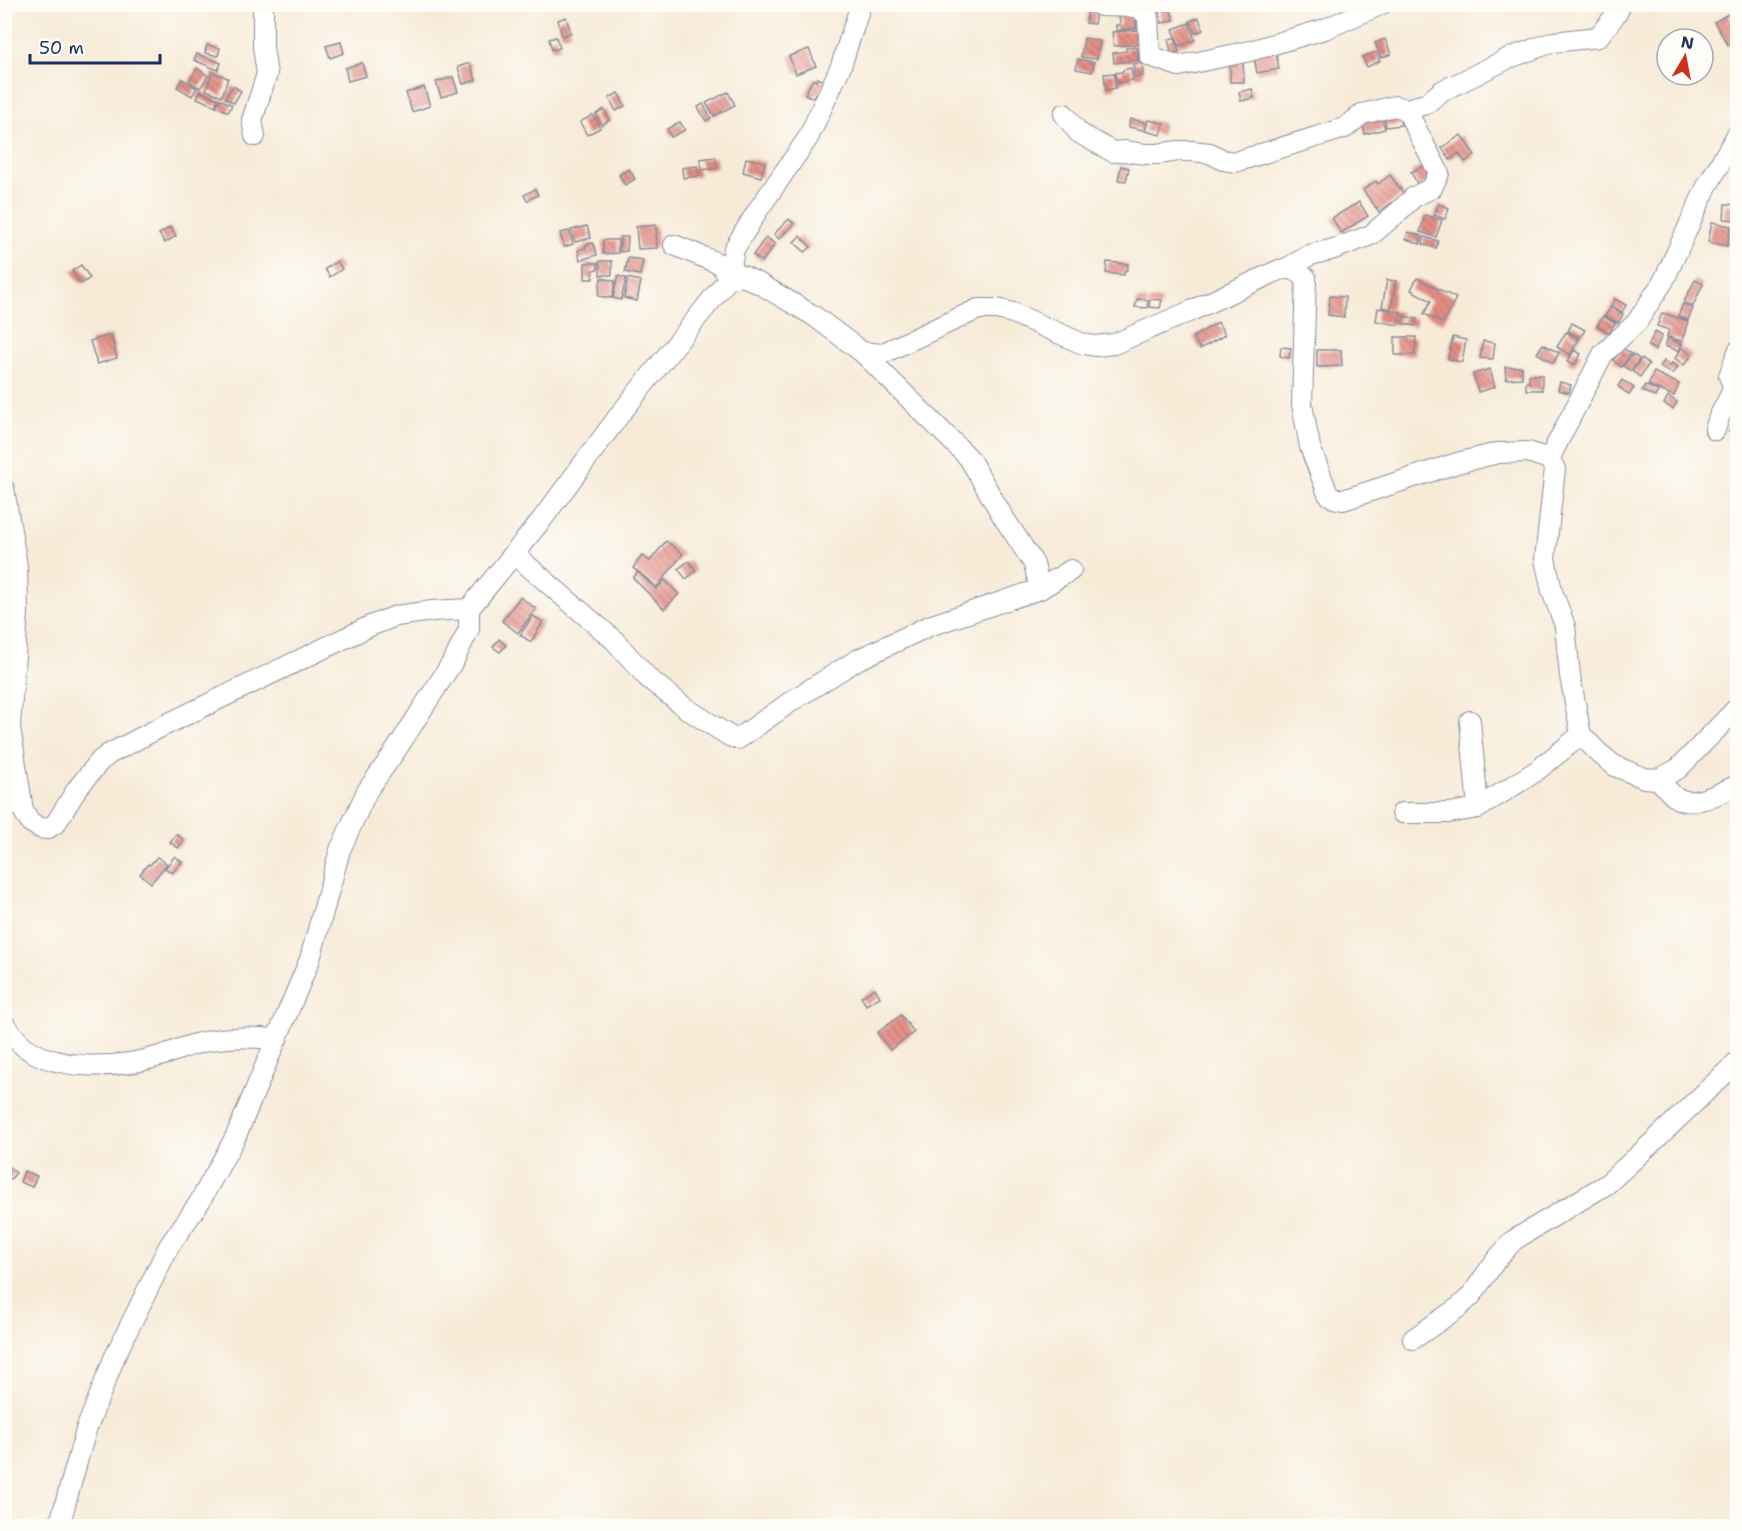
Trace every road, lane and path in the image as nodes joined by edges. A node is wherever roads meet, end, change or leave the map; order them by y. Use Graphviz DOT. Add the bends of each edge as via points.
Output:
graph roads {
  1 [pos="263,4"];
  2 [pos="861,4"];
  3 [pos="1382,4"];
  4 [pos="1621,4"];
  5 [pos="1101,6"];
  6 [pos="1406,109"];
  7 [pos="1064,114"];
  8 [pos="1737,133"];
  9 [pos="255,136"];
  10 [pos="674,245"];
  11 [pos="1287,268"];
  12 [pos="729,278"];
  13 [pos="1737,351"];
  14 [pos="862,352"];
  15 [pos="1715,430"];
  16 [pos="1549,459"];
  17 [pos="4,489"];
  18 [pos="514,554"];
  19 [pos="1071,570"];
  20 [pos="1040,589"];
  21 [pos="469,609"];
  22 [pos="1737,707"];
  23 [pos="1470,721"];
  24 [pos="1581,735"];
  25 [pos="1658,779"];
  26 [pos="1737,785"];
  27 [pos="1478,807"];
  28 [pos="1402,813"];
  29 [pos="4,1024"];
  30 [pos="277,1039"];
  31 [pos="1737,1061"];
  32 [pos="1413,1339"];
  33 [pos="59,1527"];
  1 -- 9 [label="street" via="267,74 252,120"];
  2 -- 12 [label="street" via="841,66 808,138 734,249"];
  3 -- 5 [label="street" via="1325,29 1179,66 1150,56 1148,17 1140,7"];
  4 -- 6 [label="street" via="1598,37 1553,42 1509,58 1443,90 1426,104"];
  6 -- 7 [label="street" via="1395,106 1362,114 1345,128 1235,162 1192,151 1113,152 1079,133"];
  6 -- 11 [label="street" via="1439,173 1432,188 1414,196 1371,235 1310,255"];
  8 -- 16 [label="street" via="1707,186 1664,280 1637,322 1603,354"];
  10 -- 12 [label="street" via="720,264"];
  11 -- 14 [label="street" via="1114,344 1083,344 1013,313 978,309 881,354"];
  11 -- 16 [label="street" via="1306,278 1302,404 1310,447 1328,494 1343,500 1498,453 1528,452"];
  12 -- 14 [label="street" via="743,276 760,284 814,316"];
  12 -- 18 [label="street"];
  13 -- 15 [label="street" via="1729,376 1734,388"];
  14 -- 20 [label="street" via="969,458 1034,564"];
  16 -- 24 [label="street" via="1555,469 1545,560 1565,626"];
  17 -- 21 [label="street" via="18,589 10,727 23,810 30,822 40,828 47,829 56,823 100,761 161,727 396,616"];
  18 -- 20 [label="street" via="614,640 648,678 687,709 738,740 856,660 929,626"];
  18 -- 21 [label="street"];
  19 -- 20 [label="street"];
  21 -- 30 [label="street" via="469,629 455,658 367,791 339,850 310,959"];
  22 -- 25 [label="street" via="1678,769"];
  23 -- 27 [label="street"];
  24 -- 25 [label="street" via="1615,766 1644,778"];
  24 -- 27 [label="street" via="1535,772"];
  25 -- 26 [label="street" via="1677,798 1690,801"];
  27 -- 28 [label="street" via="1449,813"];
  29 -- 30 [label="street" via="25,1048 54,1061 95,1065 126,1064 199,1043 240,1037"];
  30 -- 33 [label="street" via="236,1136 199,1203 169,1246 115,1356 87,1430"];
  31 -- 32 [label="street" via="1606,1184 1514,1240 1471,1296"];
}
